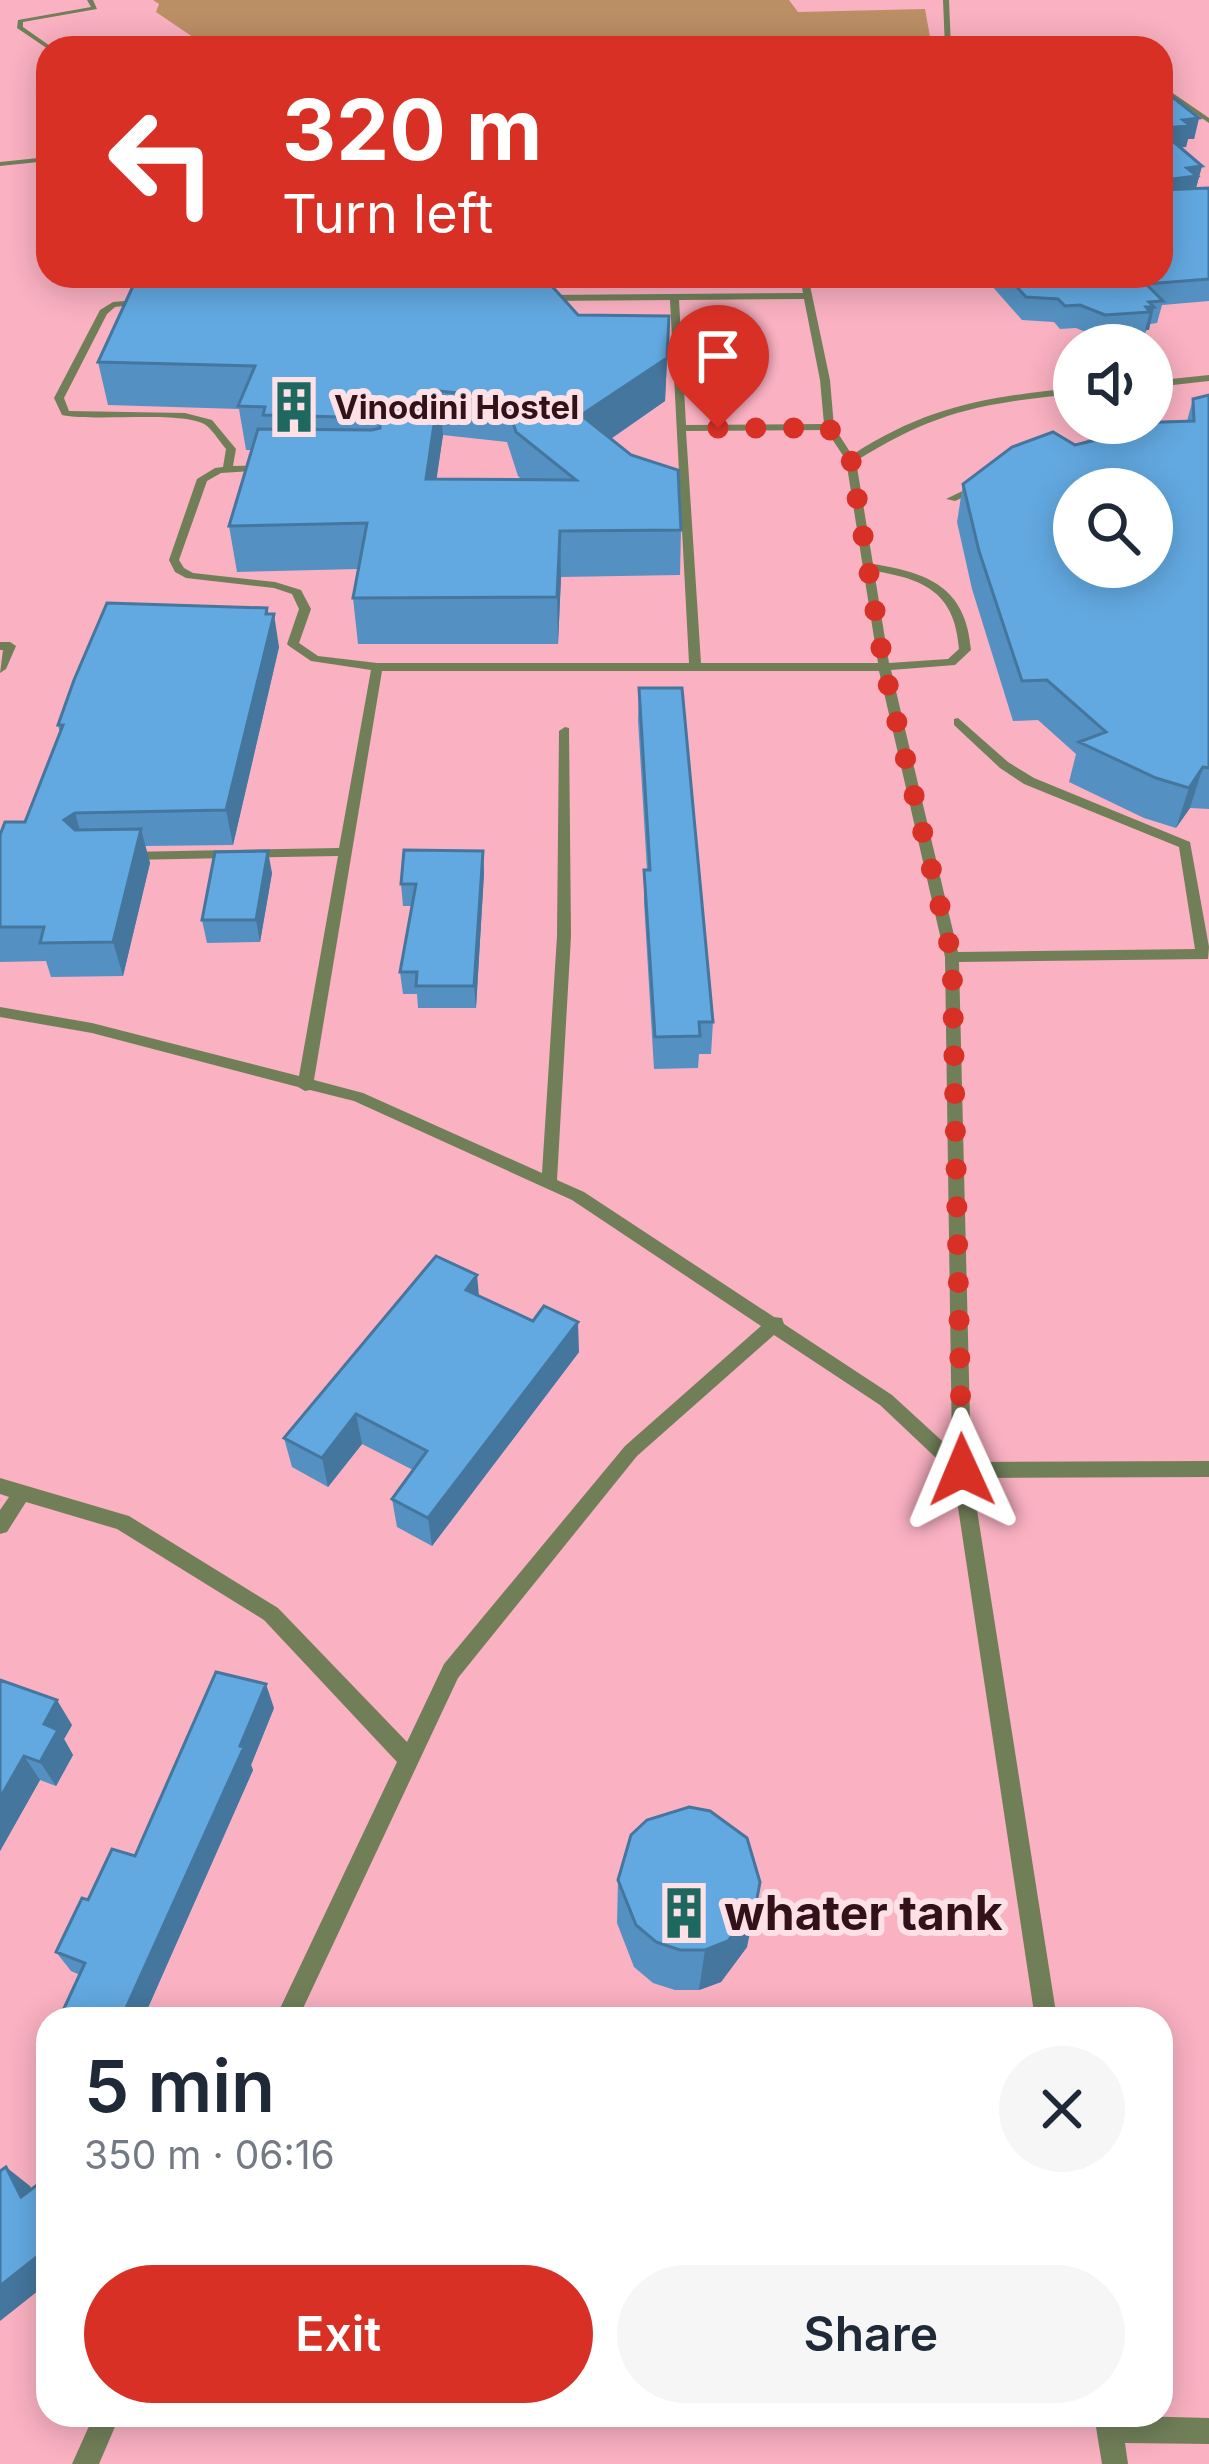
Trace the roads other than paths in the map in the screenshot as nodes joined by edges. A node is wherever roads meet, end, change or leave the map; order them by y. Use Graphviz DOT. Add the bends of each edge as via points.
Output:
graph roads {
  1 [pos="90,0"];
  2 [pos="946,0"];
  3 [pos="948,36"];
  4 [pos="36,39"];
  5 [pos="1173,96"];
  6 [pos="1209,121"];
  7 [pos="36,160"];
  8 [pos="0,164"];
  9 [pos="805,288"];
  10 [pos="805,296"];
  11 [pos="538,298"];
  12 [pos="610,298"];
  13 [pos="674,298"];
  14 [pos="154,301"];
  15 [pos="610,322"];
  16 [pos="655,345"];
  17 [pos="677,345"];
  18 [pos="1209,378"];
  19 [pos="1173,382"];
  20 [pos="1053,393"];
  21 [pos="681,428"];
  22 [pos="829,428"];
  23 [pos="1081,444"];
  24 [pos="1061,451"];
  25 [pos="851,460"];
  26 [pos="287,466"];
  27 [pos="228,469"];
  28 [pos="987,482"];
  29 [pos="951,499"];
  30 [pos="866,566"];
  31 [pos="9,641"];
  32 [pos="377,667"];
  33 [pos="884,667"];
  34 [pos="695,668"];
  35 [pos="0,669"];
  36 [pos="958,722"];
  37 [pos="565,731"];
  38 [pos="342,852"];
  39 [pos="108,856"];
  40 [pos="1206,954"];
  41 [pos="952,957"];
  42 [pos="0,1012"];
  43 [pos="305,1086"];
  44 [pos="549,1183"];
  45 [pos="776,1323"];
  46 [pos="1209,1468"];
  47 [pos="962,1470"];
  48 [pos="0,1486"];
  49 [pos="21,1494"];
  50 [pos="0,1526"];
  51 [pos="409,1759"];
  52 [pos="292,2007"];
  53 [pos="1044,2007"];
  54 [pos="102,2427"];
  55 [pos="1109,2427"];
  56 [pos="1164,2427"];
  57 [pos="1209,2431"];
  58 [pos="85,2464"];
  59 [pos="1115,2464"];
  1 -- 4 [label="lane" via="95,8 20,21"];
  2 -- 3 [label="lane"];
  5 -- 6 [label="lane"];
  7 -- 8 [label="lane"];
  9 -- 10 [label="lane"];
  10 -- 13 [label="lane"];
  10 -- 22 [label="lane"];
  11 -- 12 [label="lane"];
  12 -- 13 [label="lane"];
  12 -- 15 [label="lane"];
  13 -- 17 [label="lane"];
  14 -- 27 [label="lane" via="103,312 60,407 80,416 209,422 231,449"];
  16 -- 17 [label="lane"];
  17 -- 21 [label="lane"];
  18 -- 19 [label="lane"];
  20 -- 25 [label="lane" via="972,400 919,418"];
  21 -- 22 [label="lane"];
  21 -- 34 [label="lane"];
  22 -- 25 [label="lane"];
  23 -- 24 [label="lane"];
  25 -- 30 [label="lane"];
  26 -- 27 [label="lane"];
  27 -- 32 [label="lane" via="202,478 174,560 179,571 297,592 305,609 293,644 301,653"];
  28 -- 29 [label="lane"];
  30 -- 33 [label="lane"];
  30 -- 33 [label="lane" via="914,572 960,610 965,635 965,650 951,662"];
  31 -- 35 [label="lane"];
  32 -- 34 [label="lane"];
  32 -- 38 [label="lane"];
  33 -- 34 [label="lane"];
  33 -- 41 [label="lane"];
  36 -- 40 [label="lane" via="1030,781 1185,845"];
  37 -- 44 [label="lane" via="564,936"];
  38 -- 39 [label="lane"];
  38 -- 43 [label="lane"];
  40 -- 41 [label="lane"];
  41 -- 47 [label="lane"];
  42 -- 43 [label="lane" via="92,1028"];
  43 -- 44 [label="lane" via="358,1097"];
  44 -- 45 [label="lane"];
  45 -- 47 [label="lane" via="886,1400"];
  45 -- 51 [label="lane" via="631,1451 451,1671"];
  46 -- 47 [label="lane"];
  47 -- 53 [label="lane"];
  48 -- 49 [label="lane"];
  49 -- 50 [label="lane"];
  49 -- 51 [label="lane" via="122,1522 271,1614"];
  51 -- 52 [label="lane"];
  54 -- 58 [label="lane"];
  55 -- 59 [label="lane"];
  56 -- 57 [label="lane"];
}
